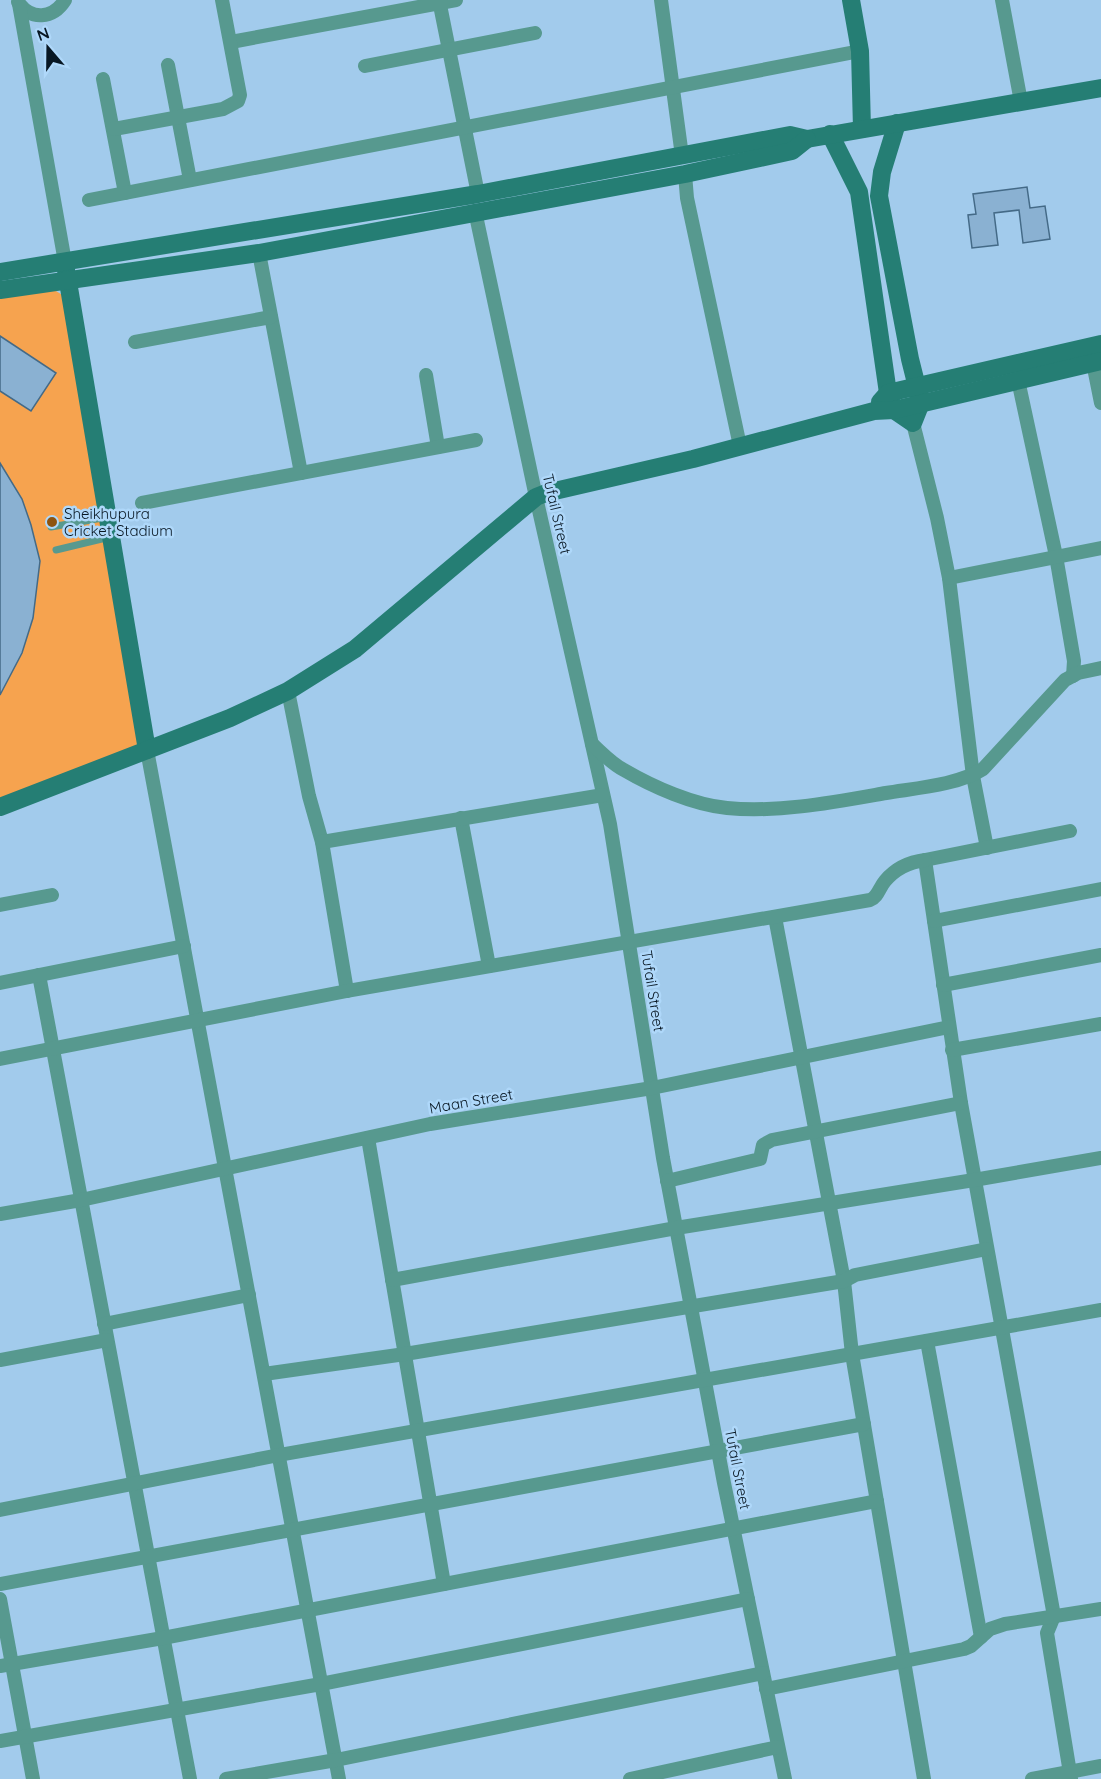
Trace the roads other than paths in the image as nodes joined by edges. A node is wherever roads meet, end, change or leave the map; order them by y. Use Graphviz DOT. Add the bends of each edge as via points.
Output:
graph roads {
  1 [pos="66,0"];
  2 [pos="222,0"];
  3 [pos="456,0"];
  4 [pos="661,0"];
  5 [pos="851,0"];
  6 [pos="1002,0"];
  7 [pos="18,2"];
  8 [pos="440,2"];
  9 [pos="535,33"];
  10 [pos="231,42"];
  11 [pos="449,50"];
  12 [pos="860,51"];
  13 [pos="168,65"];
  14 [pos="365,66"];
  15 [pos="103,79"];
  16 [pos="672,88"];
  17 [pos="1101,88"];
  18 [pos="1021,102"];
  19 [pos="178,117"];
  20 [pos="897,123"];
  21 [pos="465,127"];
  22 [pos="114,129"];
  23 [pos="862,129"];
  24 [pos="830,134"];
  25 [pos="684,165"];
  26 [pos="190,180"];
  27 [pos="125,193"];
  28 [pos="89,200"];
  29 [pos="476,202"];
  30 [pos="259,253"];
  31 [pos="65,261"];
  32 [pos="0,272"];
  33 [pos="68,280"];
  34 [pos="0,290"];
  35 [pos="272,317"];
  36 [pos="135,342"];
  37 [pos="1101,344"];
  38 [pos="1097,362"];
  39 [pos="426,375"];
  40 [pos="1018,380"];
  41 [pos="919,394"];
  42 [pos="891,402"];
  43 [pos="1101,403"];
  44 [pos="913,423"];
  45 [pos="476,440"];
  46 [pos="740,446"];
  47 [pos="438,447"];
  48 [pos="301,473"];
  49 [pos="536,497"];
  50 [pos="142,503"];
  51 [pos="109,516"];
  52 [pos="51,527"];
  53 [pos="112,536"];
  54 [pos="1101,549"];
  55 [pos="56,550"];
  56 [pos="1056,556"];
  57 [pos="949,578"];
  58 [pos="1101,668"];
  59 [pos="1073,676"];
  60 [pos="288,691"];
  61 [pos="592,744"];
  62 [pos="147,750"];
  63 [pos="973,776"];
  64 [pos="603,795"];
  65 [pos="0,807"];
  66 [pos="461,818"];
  67 [pos="1070,831"];
  68 [pos="322,842"];
  69 [pos="987,848"];
  70 [pos="925,860"];
  71 [pos="1101,889"];
  72 [pos="52,895"];
  73 [pos="0,905"];
  74 [pos="776,917"];
  75 [pos="934,921"];
  76 [pos="629,942"];
  77 [pos="184,946"];
  78 [pos="1101,955"];
  79 [pos="489,966"];
  80 [pos="39,975"];
  81 [pos="0,983"];
  82 [pos="943,985"];
  83 [pos="347,991"];
  84 [pos="198,1020"];
  85 [pos="1101,1024"];
  86 [pos="949,1027"];
  87 [pos="53,1050"];
  88 [pos="952,1050"];
  89 [pos="801,1057"];
  90 [pos="0,1059"];
  91 [pos="652,1088"];
  92 [pos="961,1103"];
  93 [pos="815,1131"];
  94 [pos="368,1138"];
  95 [pos="1101,1158"];
  96 [pos="225,1170"];
  97 [pos="974,1180"];
  98 [pos="667,1181"];
  99 [pos="81,1200"];
  100 [pos="829,1203"];
  101 [pos="0,1214"];
  102 [pos="676,1228"];
  103 [pos="987,1249"];
  104 [pos="392,1280"];
  105 [pos="844,1281"];
  106 [pos="249,1295"];
  107 [pos="691,1306"];
  108 [pos="1101,1310"];
  109 [pos="104,1324"];
  110 [pos="1001,1328"];
  111 [pos="107,1340"];
  112 [pos="927,1341"];
  113 [pos="405,1354"];
  114 [pos="852,1354"];
  115 [pos="0,1360"];
  116 [pos="264,1374"];
  117 [pos="704,1380"];
  118 [pos="864,1424"];
  119 [pos="418,1430"];
  120 [pos="718,1452"];
  121 [pos="279,1455"];
  122 [pos="135,1484"];
  123 [pos="877,1501"];
  124 [pos="430,1505"];
  125 [pos="0,1510"];
  126 [pos="733,1529"];
  127 [pos="292,1530"];
  128 [pos="148,1557"];
  129 [pos="0,1584"];
  130 [pos="444,1584"];
  131 [pos="0,1599"];
  132 [pos="748,1599"];
  133 [pos="1101,1609"];
  134 [pos="308,1611"];
  135 [pos="1054,1616"];
  136 [pos="981,1636"];
  137 [pos="163,1638"];
  138 [pos="904,1661"];
  139 [pos="6,1665"];
  140 [pos="763,1673"];
  141 [pos="321,1684"];
  142 [pos="766,1689"];
  143 [pos="177,1711"];
  144 [pos="26,1737"];
  145 [pos="0,1741"];
  146 [pos="778,1748"];
  147 [pos="336,1760"];
  148 [pos="1101,1766"];
  149 [pos="1070,1775"];
  150 [pos="33,1779"];
  151 [pos="189,1779"];
  152 [pos="226,1779"];
  153 [pos="339,1779"];
  154 [pos="630,1779"];
  155 [pos="785,1779"];
  156 [pos="924,1779"];
  157 [pos="1032,1779"];
  1 -- 7 [label="street" via="54,12 39,16 24,10"];
  2 -- 10 [label="street"];
  3 -- 8 [label="street"];
  4 -- 16 [label="street"];
  5 -- 12 [label="street"];
  6 -- 18 [label="street"];
  7 -- 31 [label="street"];
  8 -- 10 [label="street"];
  8 -- 11 [label="street, Tufail Street"];
  9 -- 11 [label="street"];
  10 -- 19 [label="street" via="238,101 223,109"];
  11 -- 14 [label="street"];
  11 -- 21 [label="street, Tufail Street"];
  12 -- 16 [label="street"];
  12 -- 23 [label="street"];
  13 -- 19 [label="street"];
  15 -- 22 [label="street"];
  16 -- 21 [label="street"];
  16 -- 25 [label="street"];
  17 -- 18 [label="street"];
  18 -- 20 [label="street"];
  19 -- 22 [label="street"];
  19 -- 26 [label="street"];
  20 -- 23 [label="street"];
  20 -- 41 [label="street" via="879,196"];
  21 -- 26 [label="street"];
  21 -- 29 [label="street, Tufail Street"];
  22 -- 27 [label="street"];
  23 -- 24 [label="street"];
  24 -- 25 [label="street" via="807,139 790,135"];
  24 -- 42 [label="street" via="859,192"];
  25 -- 29 [label="street"];
  25 -- 46 [label="street" via="687,198"];
  26 -- 27 [label="street"];
  27 -- 28 [label="street"];
  29 -- 30 [label="street"];
  29 -- 31 [label="street"];
  29 -- 49 [label="street, Tufail Street"];
  30 -- 33 [label="street"];
  30 -- 35 [label="street"];
  31 -- 32 [label="street"];
  31 -- 33 [label="street"];
  33 -- 34 [label="street"];
  33 -- 51 [label="street"];
  35 -- 36 [label="street"];
  35 -- 48 [label="street"];
  37 -- 41 [label="street"];
  38 -- 40 [label="street"];
  38 -- 43 [label="street"];
  39 -- 47 [label="street"];
  40 -- 41 [label="street"];
  40 -- 56 [label="street"];
  41 -- 42 [label="street"];
  41 -- 44 [label="street"];
  42 -- 44 [label="street"];
  42 -- 46 [label="street" via="874,411"];
  44 -- 57 [label="street"];
  45 -- 47 [label="street"];
  46 -- 49 [label="street"];
  47 -- 48 [label="street"];
  48 -- 50 [label="street"];
  49 -- 60 [label="street" via="356,648"];
  49 -- 61 [label="street, Tufail Street"];
  51 -- 52 [label="lane"];
  51 -- 53 [label="street"];
  53 -- 55 [label="lane"];
  53 -- 62 [label="street"];
  54 -- 56 [label="street"];
  56 -- 57 [label="street"];
  56 -- 59 [label="street" via="1074,661"];
  57 -- 63 [label="street"];
  58 -- 59 [label="street"];
  59 -- 63 [label="street"];
  60 -- 62 [label="street"];
  60 -- 68 [label="street"];
  61 -- 63 [label="street" via="622,770 696,802 726,808 841,801"];
  61 -- 64 [label="street, Tufail Street"];
  62 -- 65 [label="street"];
  62 -- 77 [label="street"];
  63 -- 69 [label="street"];
  64 -- 66 [label="street"];
  64 -- 76 [label="street, Tufail Street"];
  66 -- 68 [label="street"];
  66 -- 79 [label="street"];
  67 -- 69 [label="street"];
  68 -- 83 [label="street"];
  69 -- 70 [label="street"];
  70 -- 74 [label="street" via="896,871 876,898"];
  70 -- 75 [label="street"];
  71 -- 75 [label="street"];
  72 -- 73 [label="street"];
  74 -- 76 [label="street"];
  74 -- 89 [label="street"];
  75 -- 82 [label="street"];
  76 -- 79 [label="street"];
  76 -- 91 [label="street, Tufail Street"];
  77 -- 80 [label="street"];
  77 -- 84 [label="street"];
  78 -- 82 [label="street"];
  79 -- 83 [label="street"];
  80 -- 81 [label="street"];
  80 -- 87 [label="street"];
  82 -- 86 [label="street"];
  83 -- 84 [label="street"];
  84 -- 87 [label="street"];
  84 -- 96 [label="street"];
  85 -- 88 [label="street"];
  86 -- 88 [label="street"];
  86 -- 89 [label="street, Maan Street"];
  87 -- 90 [label="street"];
  87 -- 99 [label="street"];
  88 -- 92 [label="street"];
  89 -- 91 [label="street, Maan Street"];
  89 -- 93 [label="street"];
  91 -- 94 [label="street, Maan Street" via="430,1124"];
  91 -- 98 [label="street, Tufail Street"];
  92 -- 93 [label="street"];
  92 -- 97 [label="street"];
  93 -- 98 [label="street" via="766,1142 760,1159"];
  93 -- 100 [label="street"];
  94 -- 96 [label="street, Maan Street"];
  94 -- 104 [label="street"];
  95 -- 97 [label="street"];
  96 -- 99 [label="street, Maan Street"];
  96 -- 106 [label="street"];
  97 -- 100 [label="street"];
  97 -- 103 [label="street"];
  98 -- 102 [label="street, Tufail Street"];
  99 -- 101 [label="street, Maan Street"];
  99 -- 109 [label="street"];
  100 -- 102 [label="street"];
  100 -- 105 [label="street"];
  102 -- 104 [label="street"];
  102 -- 107 [label="street, Tufail Street"];
  103 -- 105 [label="street" via="855,1275"];
  103 -- 110 [label="street"];
  104 -- 113 [label="street"];
  105 -- 107 [label="street"];
  105 -- 114 [label="street"];
  106 -- 109 [label="street"];
  106 -- 116 [label="street"];
  107 -- 113 [label="street"];
  107 -- 117 [label="street, Tufail Street"];
  108 -- 110 [label="street"];
  109 -- 111 [label="street"];
  110 -- 112 [label="street"];
  110 -- 135 [label="street"];
  111 -- 115 [label="street"];
  111 -- 122 [label="street"];
  112 -- 114 [label="street"];
  112 -- 136 [label="street"];
  113 -- 116 [label="street"];
  113 -- 119 [label="street"];
  114 -- 117 [label="street"];
  114 -- 118 [label="street"];
  116 -- 121 [label="street"];
  117 -- 119 [label="street"];
  117 -- 120 [label="street, Tufail Street"];
  118 -- 120 [label="street"];
  118 -- 123 [label="street"];
  119 -- 121 [label="street"];
  119 -- 124 [label="street"];
  120 -- 124 [label="street"];
  120 -- 126 [label="street, Tufail Street"];
  121 -- 122 [label="street"];
  121 -- 127 [label="street"];
  122 -- 125 [label="street"];
  122 -- 128 [label="street"];
  123 -- 126 [label="street"];
  123 -- 138 [label="street"];
  124 -- 127 [label="street"];
  124 -- 130 [label="street"];
  126 -- 130 [label="street"];
  126 -- 132 [label="street, Tufail Street"];
  127 -- 128 [label="street"];
  127 -- 134 [label="street"];
  128 -- 129 [label="street"];
  128 -- 137 [label="street"];
  130 -- 134 [label="street"];
  131 -- 139 [label="street"];
  132 -- 140 [label="street, Tufail Street"];
  132 -- 141 [label="street"];
  133 -- 135 [label="street"];
  134 -- 137 [label="street"];
  134 -- 141 [label="street"];
  135 -- 136 [label="street" via="1005,1624"];
  135 -- 149 [label="street" via="1047,1633"];
  136 -- 138 [label="street" via="964,1649"];
  137 -- 139 [label="street"];
  137 -- 143 [label="street"];
  138 -- 142 [label="street"];
  138 -- 156 [label="street"];
  139 -- 144 [label="street"];
  140 -- 142 [label="street, Tufail Street"];
  140 -- 147 [label="street"];
  141 -- 143 [label="street"];
  141 -- 147 [label="street"];
  142 -- 146 [label="street, Tufail Street"];
  143 -- 144 [label="street"];
  143 -- 151 [label="street"];
  144 -- 145 [label="street"];
  144 -- 150 [label="street"];
  146 -- 154 [label="street"];
  146 -- 155 [label="street, Tufail Street"];
  147 -- 152 [label="street"];
  147 -- 153 [label="street"];
  148 -- 149 [label="street"];
  149 -- 157 [label="street"];
}
